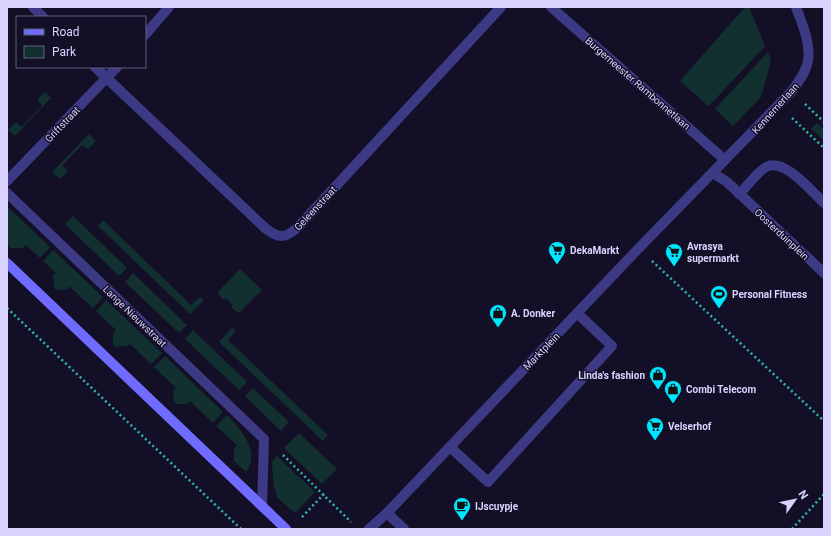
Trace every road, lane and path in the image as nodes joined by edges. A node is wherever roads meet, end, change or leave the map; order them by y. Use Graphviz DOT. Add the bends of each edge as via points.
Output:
graph roads {
  1 [pos="33,7"];
  2 [pos="169,7"];
  3 [pos="501,7"];
  4 [pos="551,7"];
  5 [pos="796,7"];
  6 [pos="43,16"];
  7 [pos="146,34"];
  8 [pos="96,68"];
  9 [pos="115,68"];
  10 [pos="107,78"];
  11 [pos="792,92"];
  12 [pos="778,105"];
  13 [pos="824,122"];
  14 [pos="824,148"];
  15 [pos="725,160"];
  16 [pos="713,173"];
  17 [pos="7,181"];
  18 [pos="7,193"];
  19 [pos="739,194"];
  20 [pos="824,203"];
  21 [pos="638,249"];
  22 [pos="7,263"];
  23 [pos="824,274"];
  24 [pos="7,308"];
  25 [pos="577,313"];
  26 [pos="824,420"];
  27 [pos="264,439"];
  28 [pos="450,447"];
  29 [pos="324,494"];
  30 [pos="824,494"];
  31 [pos="262,506"];
  32 [pos="387,513"];
  33 [pos="300,519"];
  34 [pos="354,524"];
  35 [pos="241,529"];
  36 [pos="286,529"];
  37 [pos="369,529"];
  38 [pos="404,529"];
  39 [pos="792,529"];
  1 -- 6 [label="street"];
  2 -- 7 [label="street"];
  3 -- 10 [label="street, Geleenstraat" via="300,225 284,236 274,235 265,228"];
  4 -- 15 [label="street, Burgemeester Rambonnetlaan"];
  5 -- 11 [label="street, Kennemerlaan" via="807,42 808,61"];
  8 -- 10 [label="street, Geleenstraat"];
  9 -- 10 [label="street, Griftstraat"];
  10 -- 17 [label="street, Griftstraat"];
  11 -- 12 [label="street, Kennemerlaan"];
  11 -- 13 [label="path"];
  12 -- 14 [label="path"];
  12 -- 15 [label="street, Kennemerlaan"];
  15 -- 16 [label="street, Kennemerlaan"];
  16 -- 19 [label="street, Oosterduinplein"];
  16 -- 21 [label="street, Marktplein"];
  18 -- 27 [label="street, Lange Nieuwstraat"];
  19 -- 20 [label="street" via="766,167 774,165 788,170"];
  19 -- 23 [label="street, Oosterduinplein"];
  21 -- 25 [label="street, Marktplein"];
  21 -- 26 [label="path"];
  22 -- 31 [label="street"];
  24 -- 35 [label="path"];
  25 -- 28 [label="street, Marktplein"];
  25 -- 28 [label="street" via="612,346 488,482"];
  27 -- 29 [label="path"];
  27 -- 31 [label="street"];
  28 -- 32 [label="street, Marktplein"];
  29 -- 33 [label="path"];
  29 -- 34 [label="path"];
  30 -- 39 [label="path"];
  31 -- 36 [label="street"];
  32 -- 37 [label="street, Marktplein"];
  32 -- 38 [label="street"];
}
